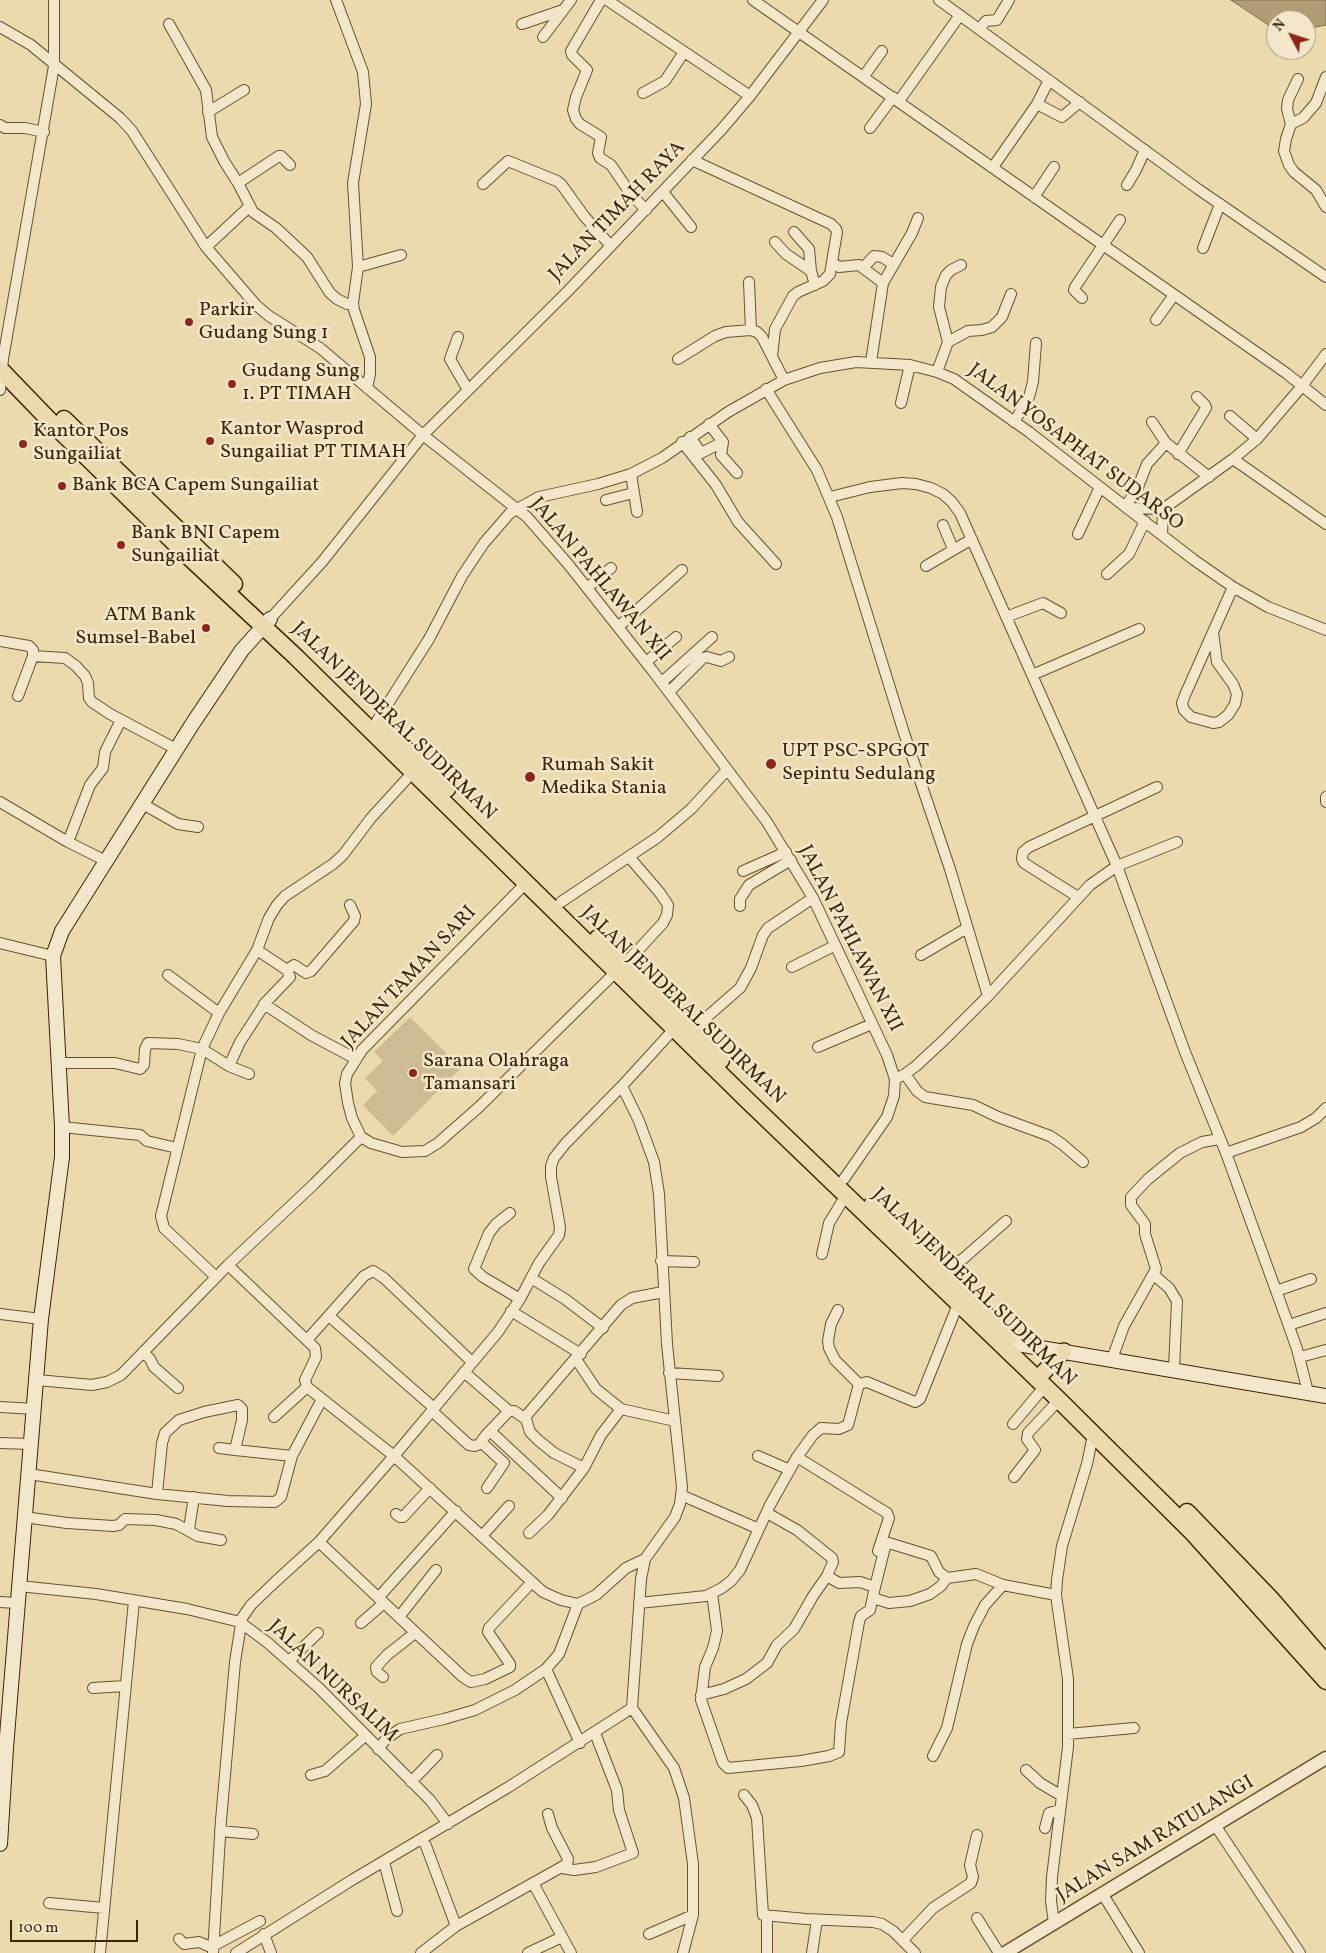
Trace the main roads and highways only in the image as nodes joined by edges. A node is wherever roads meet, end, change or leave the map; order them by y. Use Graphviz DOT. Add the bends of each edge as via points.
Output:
graph roads {
  1 [pos="1,364"];
  2 [pos="267,622"];
  3 [pos="620,967"];
  4 [pos="845,1187"];
  5 [pos="887,1227"];
  6 [pos="967,1301"];
  7 [pos="1016,1344"];
  8 [pos="1064,1351"];
  9 [pos="1042,1379"];
  10 [pos="1326,1396"];
  11 [pos="1232,1566"];
  12 [pos="1326,1663"];
  13 [pos="1326,1681"];
  14 [pos="3,1749"];
  15 [pos="0,1844"];
  1 -- 2 [label="highway, JALAN JENDERAL SUDIRMAN"];
  2 -- 3 [label="highway, JALAN JENDERAL SUDIRMAN" via="526,883"];
  2 -- 3 [label="highway, JALAN JENDERAL SUDIRMAN" via="378,721 561,902"];
  2 -- 14 [label="main road" via="237,658 176,749 62,931 53,956 62,1157 42,1319"];
  3 -- 4 [label="highway, JALAN JENDERAL SUDIRMAN" via="692,1030"];
  3 -- 4 [label="highway, JALAN JENDERAL SUDIRMAN" via="674,1029"];
  4 -- 5 [label="highway, JALAN JENDERAL SUDIRMAN"];
  5 -- 6 [label="highway, JALAN JENDERAL SUDIRMAN"];
  5 -- 6 [label="highway, JALAN JENDERAL SUDIRMAN" via="943,1273"];
  6 -- 7 [label="highway, JALAN JENDERAL SUDIRMAN"];
  6 -- 9 [label="highway, JALAN JENDERAL SUDIRMAN"];
  7 -- 8 [label="main road"];
  7 -- 9 [label="highway, JALAN JENDERAL SUDIRMAN"];
  8 -- 9 [label="main road"];
  8 -- 10 [label="main road"];
  9 -- 11 [label="highway, JALAN JENDERAL SUDIRMAN"];
  9 -- 11 [label="highway, JALAN JENDERAL SUDIRMAN" via="1191,1531"];
  11 -- 12 [label="highway, JALAN JENDERAL SUDIRMAN"];
  11 -- 13 [label="highway, JALAN JENDERAL SUDIRMAN"];
  14 -- 15 [label="main road"];
}
